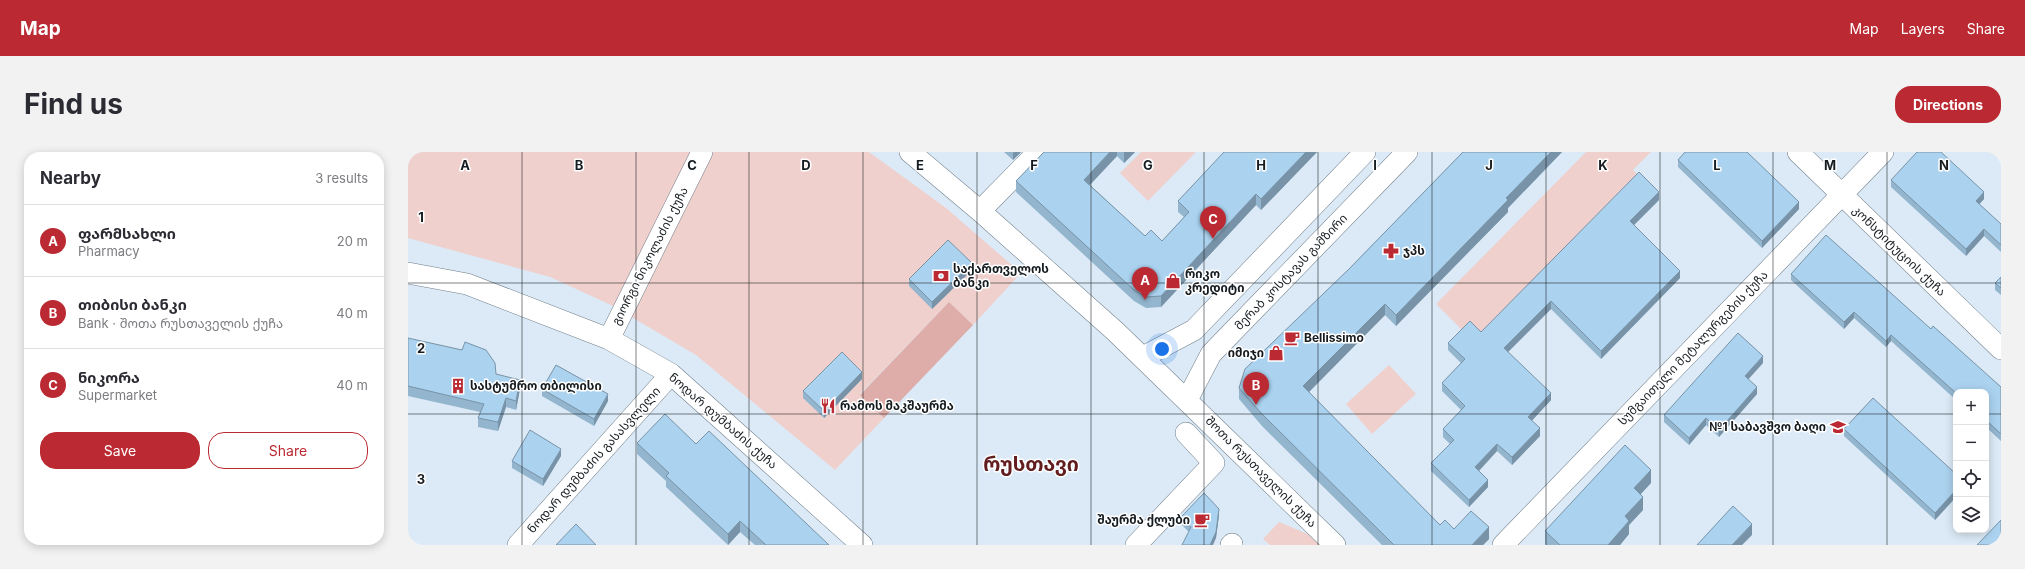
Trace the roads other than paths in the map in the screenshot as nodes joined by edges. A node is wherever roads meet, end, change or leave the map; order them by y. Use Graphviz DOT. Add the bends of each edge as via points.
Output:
graph roads {
  1 [pos="702,152"];
  2 [pos="910,152"];
  3 [pos="1038,152"];
  4 [pos="1365,152"];
  5 [pos="1407,152"];
  6 [pos="1798,152"];
  7 [pos="1883,152"];
  8 [pos="1841,195"];
  9 [pos="980,211"];
  10 [pos="408,273"];
  11 [pos="609,339"];
  12 [pos="2001,349"];
  13 [pos="1143,357"];
  14 [pos="671,374"];
  15 [pos="1187,400"];
  16 [pos="1186,433"];
  17 [pos="1145,542"];
  18 [pos="518,545"];
  19 [pos="862,545"];
  20 [pos="1335,545"];
  21 [pos="1503,545"];
  1 -- 11 [label="street, გიორგი ნიკოლაძის ქუჩა"];
  2 -- 9 [label="street, შოთა რუსთაველის ქუჩა"];
  3 -- 9 [label="street"];
  4 -- 13 [label="street" via="1194,330"];
  5 -- 15 [label="street, მერაბ კოსტავას გამზირი" via="1211,354"];
  6 -- 8 [label="street, კონსტიტუციის ქუჩა"];
  7 -- 8 [label="street, სუმგაითელი მეტალურგების ქუჩა"];
  8 -- 12 [label="street, კონსტიტუციის ქუჩა"];
  8 -- 21 [label="street, სუმგაითელი მეტალურგების ქუჩა"];
  9 -- 13 [label="street, შოთა რუსთაველის ქუჩა"];
  10 -- 11 [label="street, ნოდარ დუმბაძის ქუჩა" via="467,284"];
  11 -- 14 [label="street, ნოდარ დუმბაძის ქუჩა"];
  13 -- 15 [label="street, შოთა რუსთაველის ქუჩა"];
  14 -- 18 [label="street, ნოდარ დუმბაძის გასასვლელი"];
  14 -- 19 [label="street, ნოდარ დუმბაძის ქუჩა"];
  15 -- 20 [label="street, შოთა რუსთაველის ქუჩა"];
  16 -- 17 [label="street" via="1214,462"];
}
